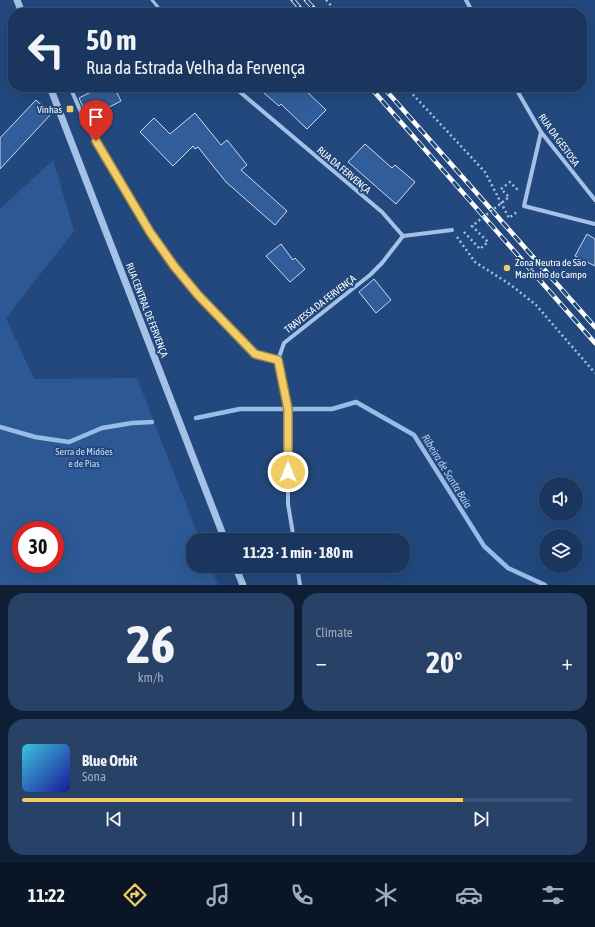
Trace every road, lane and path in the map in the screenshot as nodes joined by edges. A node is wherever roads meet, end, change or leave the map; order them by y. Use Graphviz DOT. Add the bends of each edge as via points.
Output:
graph roads {
  1 [pos="152,0"];
  2 [pos="326,0"];
  3 [pos="158,8"];
  4 [pos="333,8"];
  5 [pos="52,92"];
  6 [pos="72,92"];
  7 [pos="240,92"];
  8 [pos="411,92"];
  9 [pos="518,92"];
  10 [pos="541,132"];
  11 [pos="518,191"];
  12 [pos="595,200"];
  13 [pos="524,206"];
  14 [pos="595,224"];
  15 [pos="452,230"];
  16 [pos="464,232"];
  17 [pos="403,236"];
  18 [pos="278,360"];
  19 [pos="595,373"];
  20 [pos="222,533"];
  21 [pos="293,533"];
  22 [pos="238,573"];
  23 [pos="298,573"];
  24 [pos="243,585"];
  25 [pos="300,585"];
  1 -- 3 [label="lane"];
  2 -- 4 [label="path"];
  5 -- 20 [label="street, RUA CENTRAL DE FERVENÇA"];
  6 -- 18 [label="street" via="88,128 150,232 174,266 255,354"];
  7 -- 17 [label="street, RUA DA FERVENÇA" via="382,212"];
  8 -- 13 [label="path" via="485,172 509,218"];
  9 -- 10 [label="street, RUA DA GESTOSA"];
  10 -- 12 [label="street, RUA DA GESTOSA"];
  10 -- 13 [label="street"];
  11 -- 16 [label="path, bridge" via="510,182 501,189 509,197 472,226 488,242 480,249"];
  13 -- 14 [label="street"];
  15 -- 17 [label="street"];
  15 -- 19 [label="path" via="474,262 511,285 536,306"];
  17 -- 18 [label="street, TRAVESSA DA FERVENÇA" via="382,264 370,275 284,343"];
  18 -- 21 [label="street" via="288,409 288,504"];
  22 -- 24 [label="street"];
  23 -- 25 [label="street"];
}
